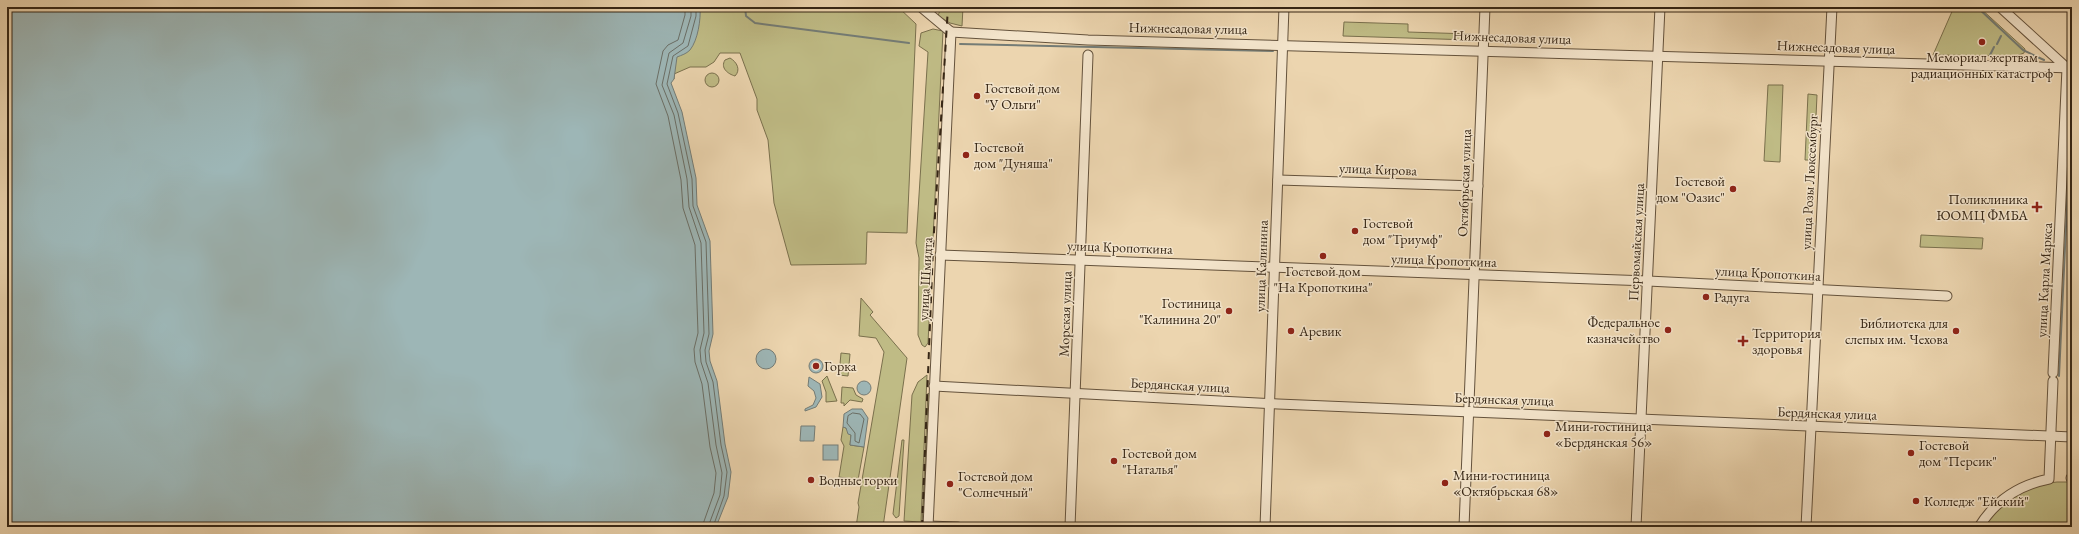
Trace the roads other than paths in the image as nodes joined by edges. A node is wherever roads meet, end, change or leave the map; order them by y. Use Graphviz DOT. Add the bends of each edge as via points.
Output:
graph roads {
  1 [pos="921,7"];
  2 [pos="1284,7"];
  3 [pos="1485,7"];
  4 [pos="1660,7"];
  5 [pos="1832,7"];
  6 [pos="2000,7"];
  7 [pos="951,32"];
  8 [pos="1283,44"];
  9 [pos="1483,50"];
  10 [pos="1088,55"];
  11 [pos="1659,56"];
  12 [pos="1829,61"];
  13 [pos="2070,68"];
  14 [pos="1278,180"];
  15 [pos="1478,186"];
  16 [pos="940,255"];
  17 [pos="1081,260"];
  18 [pos="1275,267"];
  19 [pos="1474,275"];
  20 [pos="1648,281"];
  21 [pos="1818,289"];
  22 [pos="1947,296"];
  23 [pos="934,386"];
  24 [pos="1076,393"];
  25 [pos="1270,404"];
  26 [pos="1469,412"];
  27 [pos="1641,419"];
  28 [pos="1811,426"];
  29 [pos="2050,436"];
  30 [pos="2072,437"];
  31 [pos="928,526"];
  32 [pos="958,527"];
  33 [pos="1070,527"];
  34 [pos="1265,527"];
  35 [pos="1464,527"];
  36 [pos="1636,527"];
  37 [pos="1806,527"];
  38 [pos="1979,527"];
  1 -- 7 [label="street"];
  2 -- 8 [label="street, улица Калинина"];
  3 -- 9 [label="street, Октябрьская улица"];
  4 -- 11 [label="street, Первомайская улица"];
  5 -- 12 [label="street, улица Розы Люксембург"];
  6 -- 13 [label="street"];
  7 -- 8 [label="street, Нижнесадовая улица" via="1088,40"];
  7 -- 16 [label="street, улица Шмидта"];
  8 -- 9 [label="street, Нижнесадовая улица"];
  8 -- 14 [label="street, улица Калинина"];
  9 -- 11 [label="street, Нижнесадовая улица"];
  9 -- 15 [label="street, Октябрьская улица"];
  10 -- 17 [label="street, Морская улица"];
  11 -- 12 [label="street, Нижнесадовая улица"];
  11 -- 20 [label="street, Первомайская улица"];
  12 -- 13 [label="street, Нижнесадовая улица"];
  12 -- 21 [label="street, улица Розы Люксембург"];
  13 -- 29 [label="street, улица Карла Маркса"];
  14 -- 15 [label="street, улица Кирова"];
  14 -- 18 [label="street, улица Калинина"];
  15 -- 19 [label="street, Октябрьская улица"];
  16 -- 17 [label="street, улица Кропоткина"];
  16 -- 23 [label="street, улица Шмидта"];
  17 -- 18 [label="street, улица Кропоткина"];
  17 -- 24 [label="street, Морская улица"];
  18 -- 19 [label="street, улица Кропоткина"];
  18 -- 25 [label="street, улица Калинина"];
  19 -- 20 [label="street, улица Кропоткина"];
  19 -- 26 [label="street, Октябрьская улица"];
  20 -- 21 [label="street, улица Кропоткина"];
  20 -- 27 [label="street, Первомайская улица"];
  21 -- 22 [label="street, улица Кропоткина"];
  21 -- 28 [label="street, улица Розы Люксембург"];
  23 -- 24 [label="street, Бердянская улица"];
  23 -- 31 [label="street, улица Шмидта"];
  24 -- 25 [label="street, Бердянская улица"];
  24 -- 33 [label="street, Морская улица"];
  25 -- 26 [label="street, Бердянская улица"];
  25 -- 34 [label="street, улица Калинина"];
  26 -- 27 [label="street, Бердянская улица"];
  26 -- 35 [label="street, Октябрьская улица"];
  27 -- 28 [label="street, Бердянская улица"];
  27 -- 36 [label="street, Первомайская улица"];
  28 -- 29 [label="street, Бердянская улица"];
  28 -- 37 [label="street, улица Розы Люксембург"];
  29 -- 30 [label="street, Бердянская улица"];
  29 -- 38 [label="street, улица Карла Маркса" via="2049,479 2024,486 2008,496 1993,508"];
  31 -- 32 [label="street"];
}
